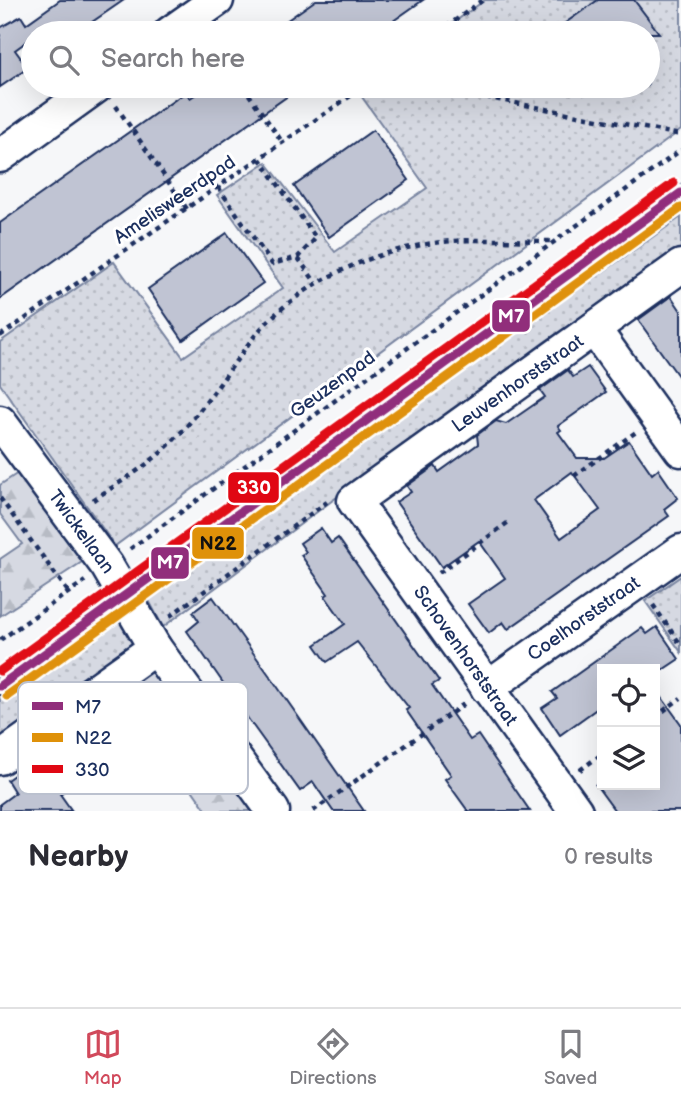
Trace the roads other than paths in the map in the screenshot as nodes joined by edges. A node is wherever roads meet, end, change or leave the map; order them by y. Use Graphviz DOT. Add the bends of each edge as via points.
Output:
graph roads {
  1 [pos="217,0"];
  2 [pos="187,21"];
  3 [pos="101,98"];
  4 [pos="0,156"];
  5 [pos="681,193"];
  6 [pos="681,266"];
  7 [pos="594,329"];
  8 [pos="0,422"];
  9 [pos="681,450"];
  10 [pos="354,501"];
  11 [pos="681,551"];
  12 [pos="127,596"];
  13 [pos="151,640"];
  14 [pos="97,682"];
  15 [pos="181,682"];
  16 [pos="0,686"];
  17 [pos="487,688"];
  18 [pos="18,744"];
  19 [pos="0,758"];
  20 [pos="248,776"];
  21 [pos="273,811"];
  22 [pos="576,811"];
  1 -- 2 [label="street"];
  3 -- 4 [label="street"];
  5 -- 12 [label="lane"];
  6 -- 7 [label="street, Leuvenhorststraat"];
  7 -- 9 [label="street"];
  7 -- 10 [label="street, Leuvenhorststraat"];
  8 -- 12 [label="street, Twickellaan"];
  10 -- 17 [label="street, Schovenhorststraat"];
  11 -- 17 [label="street, Coelhorststraat"];
  12 -- 13 [label="street, Twickellaan"];
  12 -- 16 [label="lane"];
  13 -- 14 [label="street"];
  13 -- 15 [label="street, Twickellaan"];
  17 -- 22 [label="street, Schovenhorststraat"];
  18 -- 19 [label="street"];
  20 -- 21 [label="street, Twickellaan"];
}
